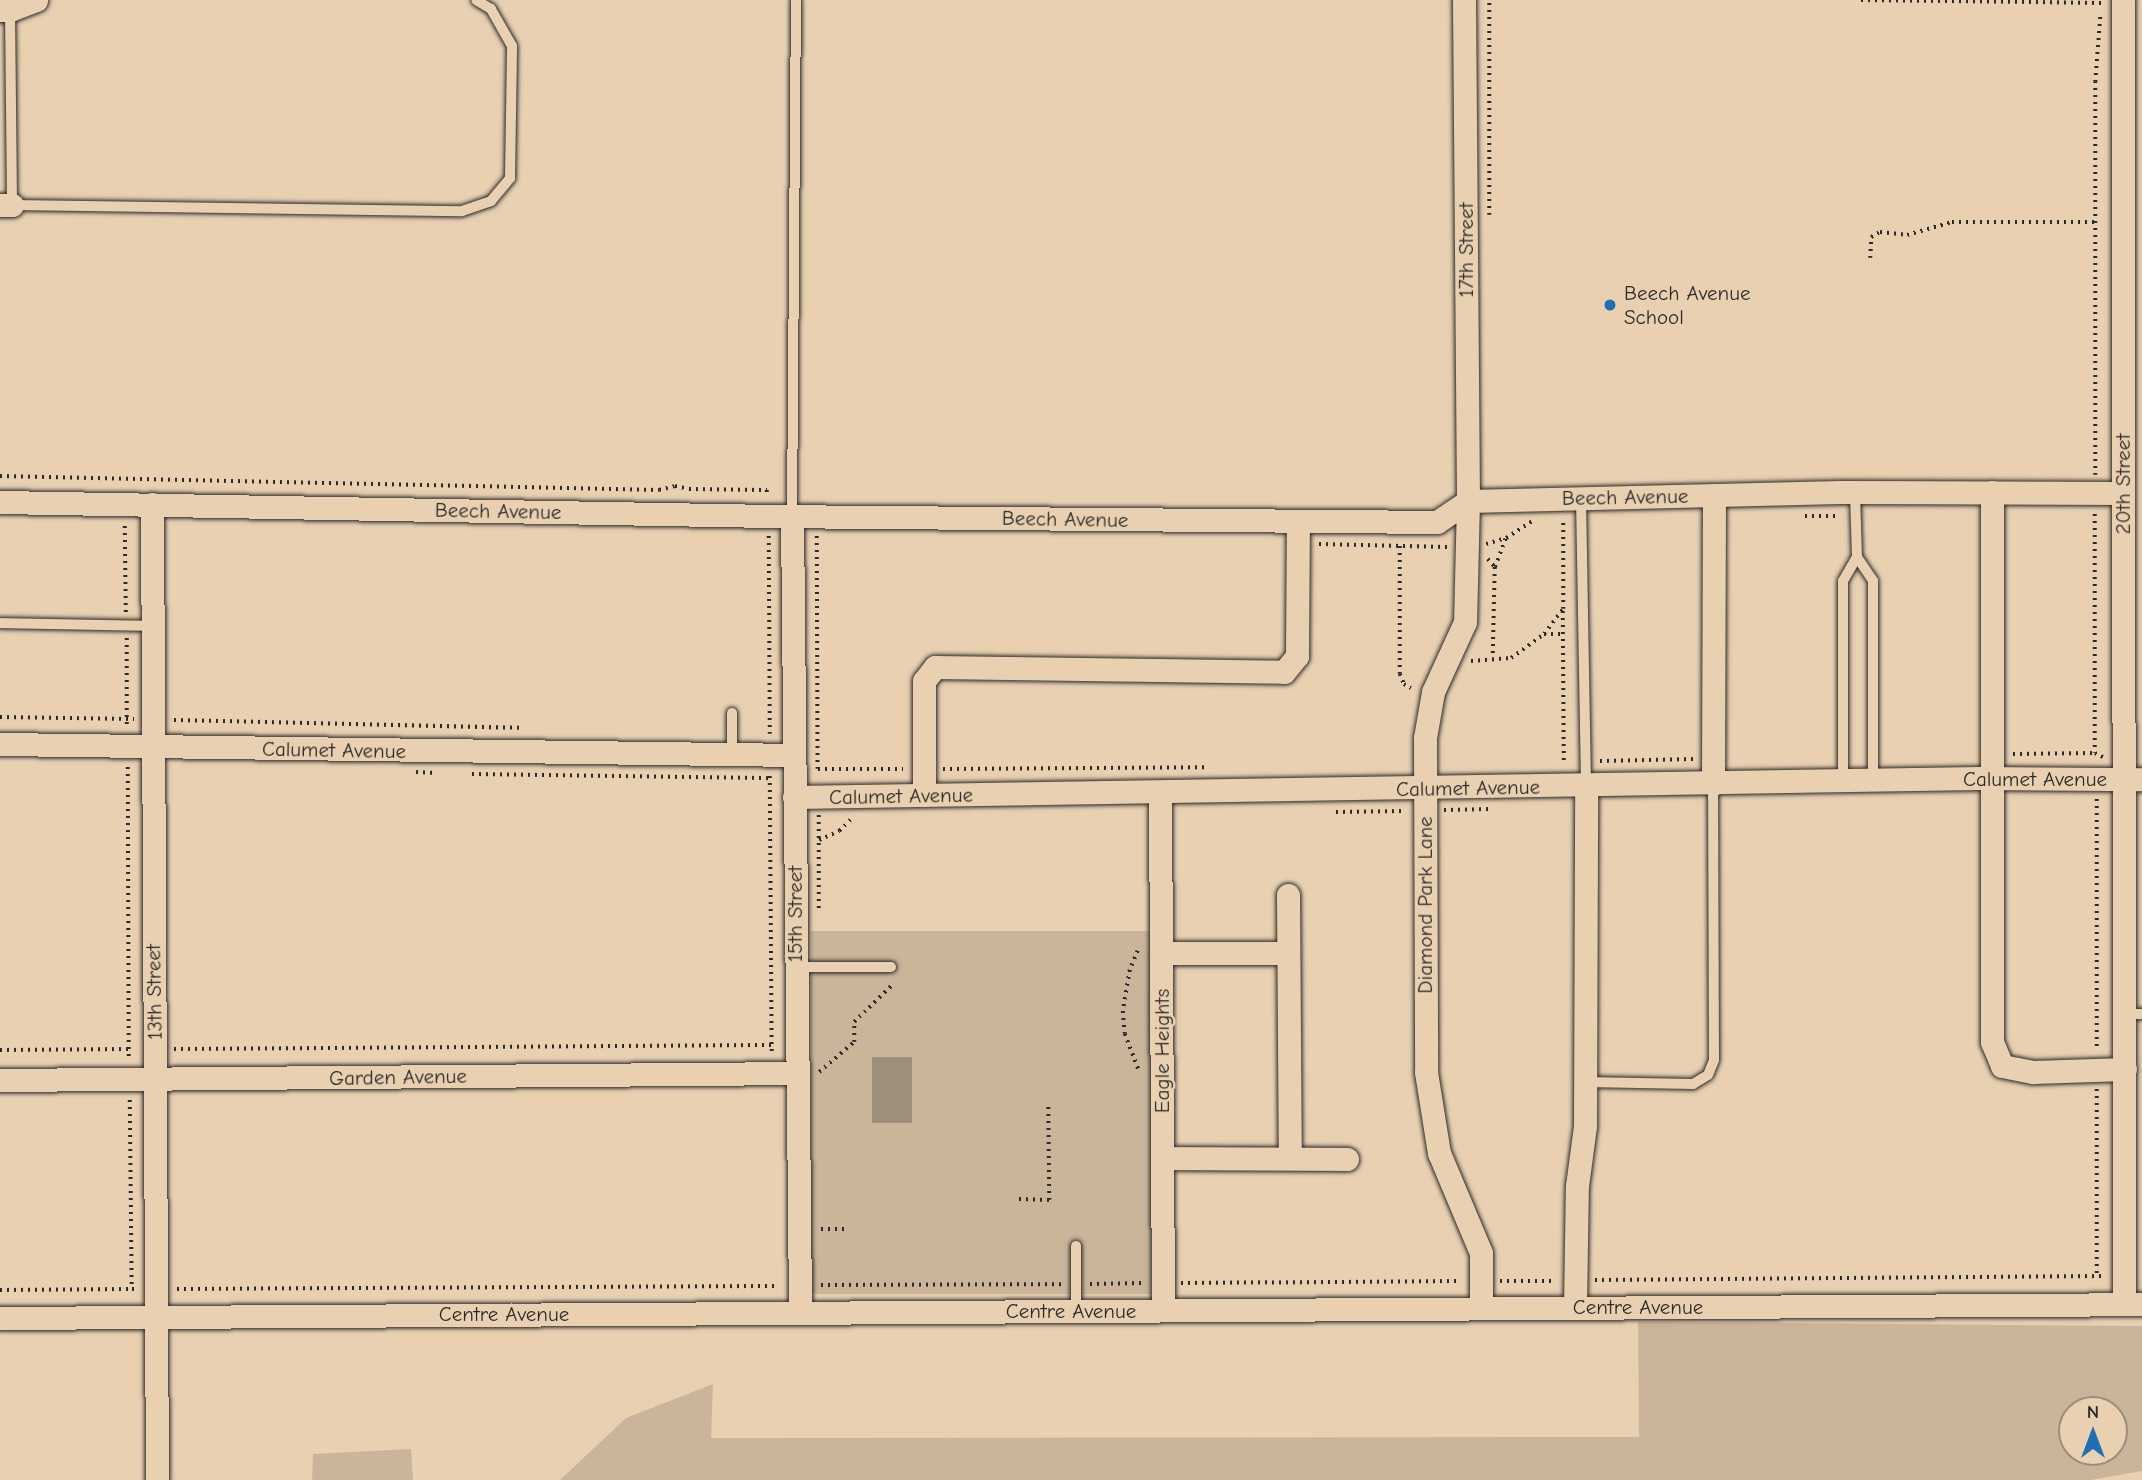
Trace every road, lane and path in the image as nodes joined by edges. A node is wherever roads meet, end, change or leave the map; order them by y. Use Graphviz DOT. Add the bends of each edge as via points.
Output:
graph roads {
  1 [pos="36,0"];
  2 [pos="476,0"];
  3 [pos="796,0"];
  4 [pos="1464,0"];
  5 [pos="1861,0"];
  6 [pos="2116,2"];
  7 [pos="5,10"];
  8 [pos="6,205"];
  9 [pos="2095,222"];
  10 [pos="1870,258"];
  11 [pos="0,476"];
  12 [pos="1855,492"];
  13 [pos="1993,492"];
  14 [pos="2095,493"];
  15 [pos="2123,493"];
  16 [pos="1714,495"];
  17 [pos="1468,501"];
  18 [pos="0,502"];
  19 [pos="152,504"];
  20 [pos="1581,508"];
  21 [pos="792,516"];
  22 [pos="1794,516"];
  23 [pos="1835,516"];
  24 [pos="1550,517"];
  25 [pos="1563,517"];
  26 [pos="1541,519"];
  27 [pos="1298,521"];
  28 [pos="125,523"];
  29 [pos="768,526"];
  30 [pos="817,536"];
  31 [pos="1506,538"];
  32 [pos="1400,546"];
  33 [pos="1478,547"];
  34 [pos="1486,557"];
  35 [pos="1857,557"];
  36 [pos="1495,567"];
  37 [pos="1563,609"];
  38 [pos="0,623"];
  39 [pos="126,625"];
  40 [pos="152,626"];
  41 [pos="1544,634"];
  42 [pos="1563,634"];
  43 [pos="1411,688"];
  44 [pos="732,713"];
  45 [pos="0,717"];
  46 [pos="127,719"];
  47 [pos="152,719"];
  48 [pos="526,729"];
  49 [pos="770,734"];
  50 [pos="0,744"];
  51 [pos="732,744"];
  52 [pos="128,747"];
  53 [pos="152,748"];
  54 [pos="2095,753"];
  55 [pos="793,755"];
  56 [pos="1551,762"];
  57 [pos="1216,767"];
  58 [pos="924,769"];
  59 [pos="1993,778"];
  60 [pos="2134,779"];
  61 [pos="1873,780"];
  62 [pos="1843,781"];
  63 [pos="1713,784"];
  64 [pos="1586,787"];
  65 [pos="1425,788"];
  66 [pos="1160,792"];
  67 [pos="924,795"];
  68 [pos="794,797"];
  69 [pos="2097,797"];
  70 [pos="1288,895"];
  71 [pos="1161,953"];
  72 [pos="1288,953"];
  73 [pos="795,967"];
  74 [pos="891,967"];
  75 [pos="891,985"];
  76 [pos="2134,1014"];
  77 [pos="772,1045"];
  78 [pos="129,1049"];
  79 [pos="154,1049"];
  80 [pos="0,1050"];
  81 [pos="2125,1069"];
  82 [pos="2097,1070"];
  83 [pos="796,1073"];
  84 [pos="130,1079"];
  85 [pos="154,1079"];
  86 [pos="0,1080"];
  87 [pos="1585,1082"];
  88 [pos="1048,1104"];
  89 [pos="1162,1158"];
  90 [pos="1290,1158"];
  91 [pos="1346,1159"];
  92 [pos="1019,1199"];
  93 [pos="821,1229"];
  94 [pos="845,1229"];
  95 [pos="1076,1246"];
  96 [pos="2097,1276"];
  97 [pos="2124,1276"];
  98 [pos="1552,1280"];
  99 [pos="1590,1280"];
  100 [pos="1480,1281"];
  101 [pos="1163,1283"];
  102 [pos="1076,1284"];
  103 [pos="799,1285"];
  104 [pos="132,1289"];
  105 [pos="156,1289"];
  106 [pos="0,1290"];
  107 [pos="2133,1304"];
  108 [pos="1575,1307"];
  109 [pos="1480,1308"];
  110 [pos="1076,1310"];
  111 [pos="1163,1310"];
  112 [pos="800,1312"];
  113 [pos="156,1316"];
  114 [pos="0,1318"];
  115 [pos="157,1480"];
  1 -- 7 [label="street"];
  2 -- 8 [label="lane" via="491,9 512,46 510,178 491,201 462,211"];
  3 -- 21 [label="lane"];
  4 -- 17 [label="street, 17th Street"];
  5 -- 6 [label="path"];
  6 -- 9 [label="path" via="2095,82"];
  6 -- 15 [label="street, 20th Street"];
  7 -- 8 [label="lane"];
  9 -- 10 [label="path" via="1952,222 1907,235 1880,232 1871,237"];
  9 -- 14 [label="path"];
  11 -- 29 [label="path" via="767,490"];
  12 -- 13 [label="street, Beech Avenue"];
  12 -- 16 [label="street, Beech Avenue"];
  12 -- 35 [label="lane"];
  13 -- 14 [label="street, Beech Avenue"];
  13 -- 59 [label="street"];
  14 -- 15 [label="street, Beech Avenue"];
  14 -- 54 [label="path"];
  15 -- 60 [label="street, 20th Street"];
  16 -- 20 [label="street, Beech Avenue"];
  16 -- 63 [label="street"];
  17 -- 20 [label="street, Beech Avenue"];
  17 -- 27 [label="street, Beech Avenue" via="1437,522"];
  17 -- 65 [label="street, Diamond Park Lane" via="1465,622 1433,692 1425,738"];
  18 -- 19 [label="street, Beech Avenue"];
  19 -- 29 [label="street, Beech Avenue"];
  19 -- 40 [label="street, 13th Street"];
  20 -- 25 [label="path"];
  20 -- 64 [label="lane"];
  21 -- 27 [label="street, Beech Avenue"];
  21 -- 29 [label="street, Beech Avenue"];
  21 -- 55 [label="street, 15th Street"];
  22 -- 23 [label="path"];
  24 -- 25 [label="path"];
  25 -- 37 [label="path"];
  26 -- 31 [label="path"];
  27 -- 58 [label="street" via="1297,656 1284,671 935,667 924,681"];
  28 -- 39 [label="path"];
  30 -- 58 [label="path" via="818,769"];
  31 -- 33 [label="path"];
  31 -- 36 [label="path"];
  32 -- 43 [label="path" via="1400,674"];
  34 -- 36 [label="path"];
  35 -- 61 [label="lane" via="1873,581"];
  35 -- 62 [label="lane" via="1843,581"];
  36 -- 41 [label="path" via="1493,658 1511,658"];
  37 -- 41 [label="path"];
  37 -- 42 [label="path"];
  38 -- 39 [label="lane"];
  39 -- 40 [label="lane"];
  39 -- 46 [label="path"];
  40 -- 47 [label="street, 13th Street"];
  41 -- 42 [label="path"];
  42 -- 56 [label="path" via="1564,762"];
  44 -- 51 [label="lane"];
  45 -- 46 [label="path"];
  46 -- 47 [label="path"];
  46 -- 52 [label="path"];
  47 -- 48 [label="path"];
  47 -- 53 [label="street, 13th Street"];
  49 -- 51 [label="path"];
  50 -- 52 [label="street, Calumet Avenue"];
  51 -- 53 [label="street, Calumet Avenue"];
  51 -- 55 [label="street, Calumet Avenue"];
  52 -- 53 [label="street, Calumet Avenue"];
  52 -- 78 [label="path"];
  53 -- 79 [label="street, 13th Street"];
  55 -- 68 [label="street, 15th Street"];
  57 -- 58 [label="path"];
  58 -- 67 [label="street"];
  59 -- 60 [label="street, Calumet Avenue"];
  59 -- 61 [label="street, Calumet Avenue"];
  59 -- 82 [label="street" via="1992,1042 2002,1066 2032,1072"];
  60 -- 76 [label="street, 20th Street"];
  61 -- 62 [label="street, Calumet Avenue"];
  62 -- 63 [label="street, Calumet Avenue"];
  63 -- 64 [label="street, Calumet Avenue"];
  63 -- 87 [label="lane" via="1713,1060 1709,1075 1693,1084"];
  64 -- 65 [label="street, Calumet Avenue"];
  64 -- 87 [label="street"];
  65 -- 66 [label="street, Calumet Avenue"];
  65 -- 100 [label="street, Diamond Park Lane" via="1426,1072 1439,1153 1480,1253"];
  66 -- 67 [label="street, Calumet Avenue"];
  66 -- 71 [label="street, Eagle Heights"];
  67 -- 68 [label="street, Calumet Avenue" via="819,806"];
  68 -- 73 [label="street, 15th Street"];
  69 -- 82 [label="path"];
  70 -- 72 [label="street"];
  71 -- 72 [label="street"];
  71 -- 89 [label="street, Eagle Heights"];
  72 -- 90 [label="street"];
  73 -- 74 [label="lane"];
  73 -- 83 [label="street, 15th Street"];
  75 -- 83 [label="path" via="854,1022 854,1042 820,1072"];
  76 -- 81 [label="street, 20th Street"];
  77 -- 79 [label="path"];
  78 -- 79 [label="path"];
  78 -- 80 [label="path"];
  78 -- 84 [label="path"];
  79 -- 85 [label="street, 13th Street"];
  81 -- 82 [label="street"];
  81 -- 97 [label="street, 20th Street" via="2129,1165"];
  82 -- 96 [label="path"];
  83 -- 85 [label="street, Garden Avenue"];
  83 -- 103 [label="street, 15th Street"];
  84 -- 85 [label="street, Garden Avenue"];
  84 -- 86 [label="street, Garden Avenue"];
  84 -- 104 [label="path"];
  85 -- 105 [label="street, 13th Street"];
  87 -- 108 [label="street"];
  88 -- 92 [label="path" via="1049,1200"];
  89 -- 90 [label="street"];
  89 -- 101 [label="street, Eagle Heights"];
  90 -- 91 [label="street"];
  93 -- 94 [label="path"];
  95 -- 102 [label="lane"];
  96 -- 97 [label="path"];
  96 -- 99 [label="path"];
  97 -- 107 [label="street, 20th Street"];
  98 -- 100 [label="path"];
  100 -- 101 [label="path"];
  100 -- 109 [label="street, Diamond Park Lane"];
  101 -- 102 [label="path"];
  101 -- 111 [label="street, Eagle Heights"];
  102 -- 103 [label="path"];
  102 -- 110 [label="lane"];
  103 -- 105 [label="path"];
  103 -- 112 [label="street, 15th Street"];
  104 -- 105 [label="path"];
  104 -- 106 [label="path"];
  105 -- 113 [label="street, 13th Street"];
  107 -- 108 [label="street, Centre Avenue"];
  108 -- 109 [label="street, Centre Avenue"];
  109 -- 111 [label="street, Centre Avenue"];
  110 -- 111 [label="street, Centre Avenue"];
  110 -- 112 [label="street, Centre Avenue"];
  112 -- 113 [label="street, Centre Avenue"];
  113 -- 114 [label="street, Centre Avenue"];
  113 -- 115 [label="street, 13th Street"];
}
